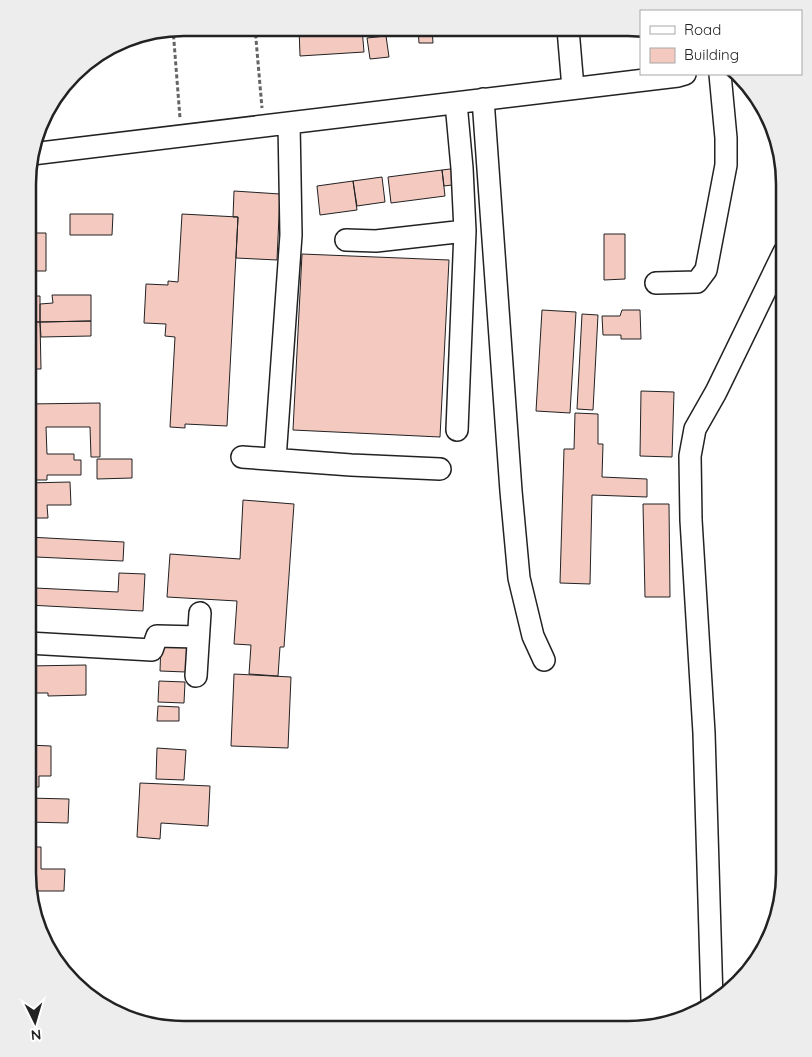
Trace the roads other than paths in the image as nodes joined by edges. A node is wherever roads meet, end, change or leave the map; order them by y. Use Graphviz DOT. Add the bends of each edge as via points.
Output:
graph roads {
  1 [pos="569,36"];
  2 [pos="677,75"];
  3 [pos="720,75"];
  4 [pos="573,88"];
  5 [pos="483,99"];
  6 [pos="456,103"];
  7 [pos="289,123"];
  8 [pos="40,153"];
  9 [pos="465,231"];
  10 [pos="346,240"];
  11 [pos="776,269"];
  12 [pos="656,283"];
  13 [pos="457,430"];
  14 [pos="242,457"];
  15 [pos="275,459"];
  16 [pos="440,470"];
  17 [pos="200,613"];
  18 [pos="198,637"];
  19 [pos="36,643"];
  20 [pos="544,660"];
  21 [pos="196,676"];
  22 [pos="712,995"];
  1 -- 4 [label="street"];
  2 -- 4 [label="street"];
  3 -- 12 [label="street" via="726,166 706,270 697,282"];
  4 -- 5 [label="street"];
  5 -- 6 [label="street"];
  5 -- 20 [label="street" via="519,578 534,636"];
  6 -- 7 [label="street"];
  6 -- 9 [label="street"];
  7 -- 8 [label="street"];
  7 -- 15 [label="street" via="291,235"];
  9 -- 10 [label="street" via="376,241"];
  9 -- 13 [label="street"];
  11 -- 22 [label="street" via="696,429 690,456 704,733"];
  14 -- 15 [label="street"];
  15 -- 16 [label="street"];
  17 -- 18 [label="street"];
  18 -- 19 [label="street" via="157,636 152,650"];
  18 -- 21 [label="street"];
}
